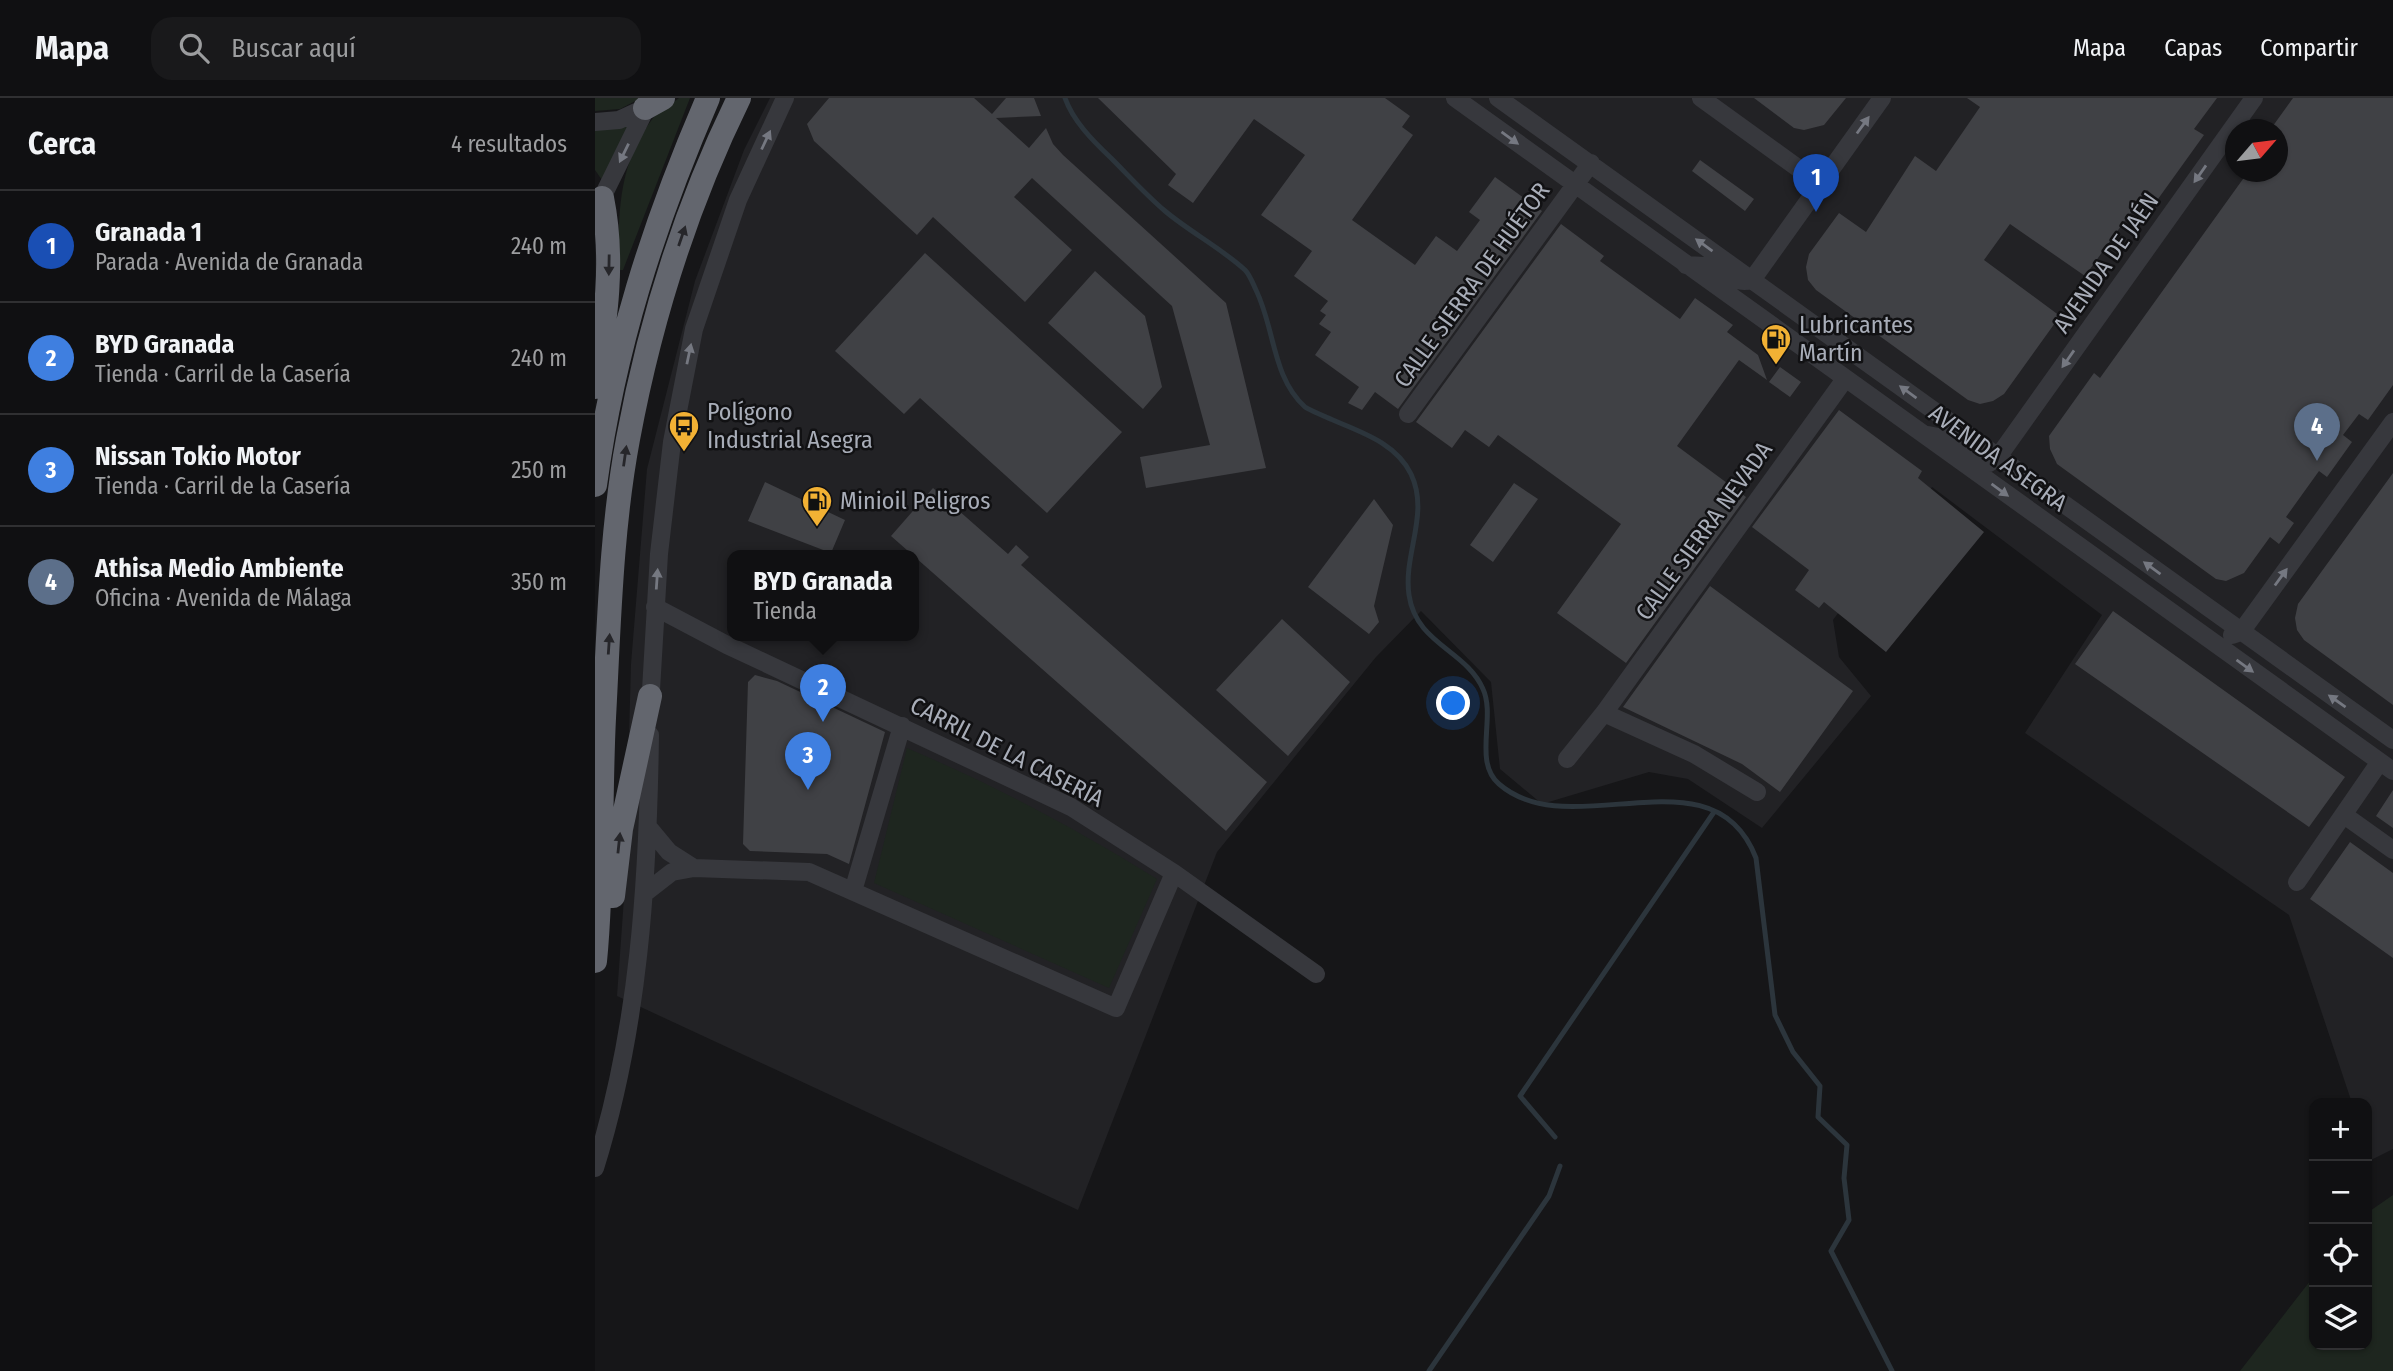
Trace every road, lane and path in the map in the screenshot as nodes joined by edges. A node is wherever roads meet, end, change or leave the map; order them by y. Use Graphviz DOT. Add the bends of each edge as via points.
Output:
graph roads {
  1 [pos="708,98"];
  2 [pos="739,98"];
  3 [pos="785,98"];
  4 [pos="1455,98"];
  5 [pos="1498,98"];
  6 [pos="1701,98"];
  7 [pos="1882,98"];
  8 [pos="2254,98"];
  9 [pos="653,101"];
  10 [pos="1469,103"];
  11 [pos="595,122"];
  12 [pos="1591,163"];
  13 [pos="1819,184"];
  14 [pos="1575,185"];
  15 [pos="597,199"];
  16 [pos="1686,265"];
  17 [pos="1752,280"];
  18 [pos="1845,379"];
  19 [pos="595,387"];
  20 [pos="1408,414"];
  21 [pos="2393,422"];
  22 [pos="1921,433"];
  23 [pos="1998,457"];
  24 [pos="595,485"];
  25 [pos="655,607"];
  26 [pos="2168,610"];
  27 [pos="2241,632"];
  28 [pos="650,696"];
  29 [pos="1604,713"];
  30 [pos="902,726"];
  31 [pos="2393,740"];
  32 [pos="1567,759"];
  33 [pos="2386,767"];
  34 [pos="1757,792"];
  35 [pos="2344,816"];
  36 [pos="649,828"];
  37 [pos="2393,850"];
  38 [pos="694,868"];
  39 [pos="1174,873"];
  40 [pos="2297,882"];
  41 [pos="646,885"];
  42 [pos="853,891"];
  43 [pos="598,932"];
  44 [pos="595,961"];
  45 [pos="1315,974"];
  46 [pos="595,1168"];
  1 -- 24 [label="highway" via="668,190 630,309"];
  43 -- 2 [label="highway, one-way" via="604,720 616,524 628,440 666,281 690,211"];
  25 -- 3 [label="street, one-way" via="672,442 694,329 738,201"];
  4 -- 10 [label="street, AVENIDA ASEGRA"];
  5 -- 12 [label="street, AVENIDA ASEGRA"];
  6 -- 13 [label="street"];
  13 -- 7 [label="street, one-way"];
  8 -- 23 [label="street, AVENIDA DE JAÉN, one-way"];
  9 -- 11 [label="street" via="619,120"];
  9 -- 15 [label="street, one-way"];
  10 -- 14 [label="street, AVENIDA ASEGRA, one-way"];
  12 -- 14 [label="street"];
  17 -- 12 [label="street, AVENIDA ASEGRA, one-way"];
  13 -- 17 [label="street"];
  14 -- 16 [label="street, AVENIDA ASEGRA"];
  14 -- 20 [label="street, CALLE SIERRA DE HUÉTOR"];
  15 -- 19 [label="highway, one-way" via="609,233 608,304"];
  16 -- 17 [label="street" via="1712,267 1729,279"];
  16 -- 18 [label="street, AVENIDA ASEGRA"];
  23 -- 17 [label="street, AVENIDA ASEGRA, one-way"];
  18 -- 22 [label="street, AVENIDA ASEGRA"];
  18 -- 29 [label="street, CALLE SIERRA NEVADA"];
  27 -- 21 [label="street, one-way"];
  22 -- 23 [label="street" via="1953,440 1989,463"];
  22 -- 26 [label="street, AVENIDA ASEGRA, one-way"];
  27 -- 23 [label="street, AVENIDA ASEGRA, one-way"];
  25 -- 28 [label="street"];
  25 -- 30 [label="street, CARRIL DE LA CASERÍA"];
  26 -- 27 [label="street" via="2199,618 2215,631"];
  26 -- 33 [label="street, AVENIDA ASEGRA, one-way"];
  31 -- 27 [label="street, AVENIDA ASEGRA, one-way"];
  28 -- 36 [label="street"];
  43 -- 28 [label="highway, one-way" via="614,895 621,829"];
  29 -- 32 [label="street, CALLE SIERRA NEVADA"];
  29 -- 34 [label="street" via="1694,754"];
  30 -- 39 [label="street, CARRIL DE LA CASERÍA" via="1071,807"];
  30 -- 42 [label="street"];
  33 -- 35 [label="street"];
  35 -- 37 [label="street"];
  35 -- 40 [label="street"];
  36 -- 38 [label="street" via="669,852"];
  36 -- 41 [label="street"];
  38 -- 41 [label="street" via="672,872"];
  38 -- 42 [label="street" via="809,872"];
  39 -- 42 [label="street" via="1116,1008"];
  39 -- 45 [label="street, CARRIL DE LA CASERÍA"];
  41 -- 46 [label="street" via="631,1018"];
  43 -- 44 [label="highway"];
}
